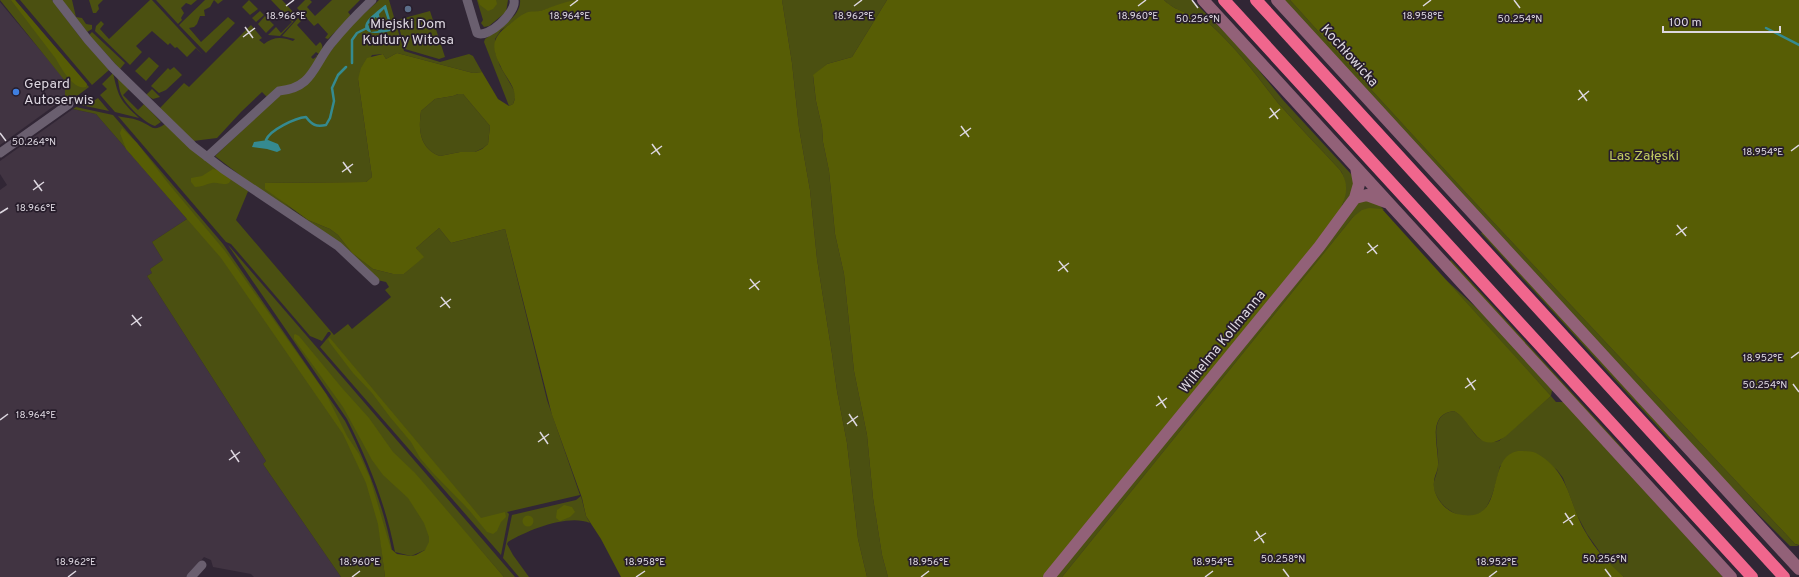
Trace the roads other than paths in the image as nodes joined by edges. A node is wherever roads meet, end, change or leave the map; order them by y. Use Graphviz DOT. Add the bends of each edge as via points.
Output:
graph roads {
  1 [pos="57,0"];
  2 [pos="372,0"];
  3 [pos="468,0"];
  4 [pos="514,0"];
  5 [pos="1203,0"];
  6 [pos="1224,0"];
  7 [pos="1256,0"];
  8 [pos="1277,0"];
  9 [pos="69,104"];
  10 [pos="0,153"];
  11 [pos="207,156"];
  12 [pos="1356,167"];
  13 [pos="1355,198"];
  14 [pos="1389,203"];
  15 [pos="375,281"];
  16 [pos="202,565"];
  17 [pos="1799,569"];
  18 [pos="191,577"];
  19 [pos="1049,577"];
  20 [pos="1731,577"];
  21 [pos="1752,577"];
  22 [pos="1784,577"];
  1 -- 11 [label="street" via="91,43 154,109"];
  2 -- 11 [label="street" via="329,46 307,80 294,88 280,91"];
  3 -- 4 [label="street" via="477,33 480,35 490,31 509,15"];
  5 -- 12 [label="street"];
  6 -- 21 [label="highway"];
  7 -- 22 [label="highway"];
  8 -- 17 [label="street, Kochłowicka"];
  9 -- 10 [label="street"];
  11 -- 15 [label="street" via="338,246"];
  12 -- 13 [label="street" via="1359,184"];
  12 -- 14 [label="street"];
  13 -- 14 [label="street" via="1367,195"];
  13 -- 19 [label="street, Wilhelma Kollmanna" via="1304,267"];
  14 -- 20 [label="street"];
  16 -- 18 [label="street"];
}
